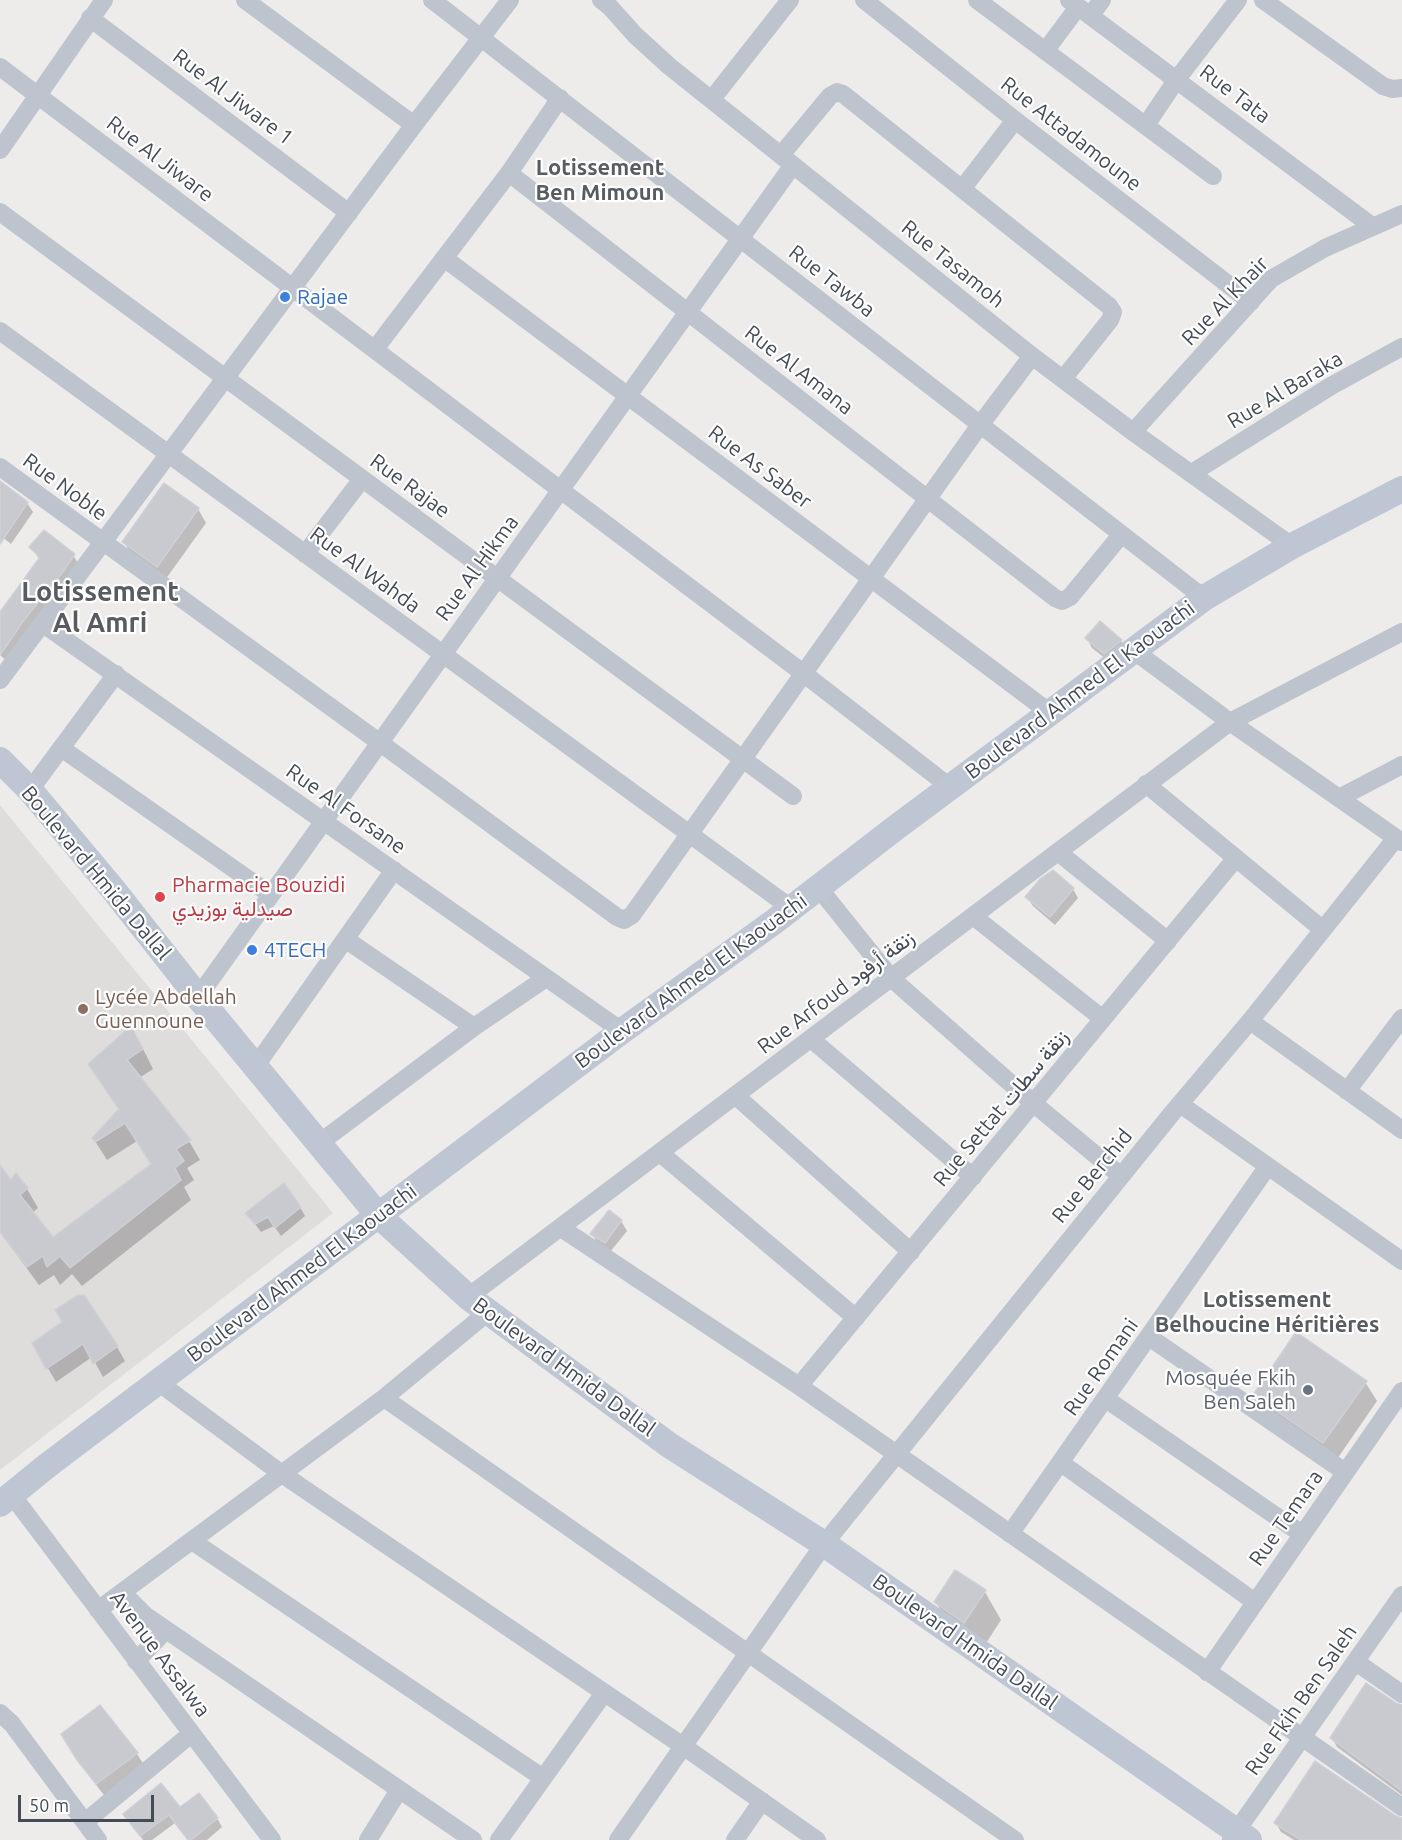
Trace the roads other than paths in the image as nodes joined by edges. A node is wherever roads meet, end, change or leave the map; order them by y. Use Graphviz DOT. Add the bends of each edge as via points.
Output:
graph roads {
  1 [pos="104,0"];
  2 [pos="245,0"];
  3 [pos="432,0"];
  4 [pos="510,0"];
  5 [pos="789,0"];
  6 [pos="864,0"];
  7 [pos="977,0"];
  8 [pos="1102,0"];
  9 [pos="1238,0"];
  10 [pos="1263,0"];
  11 [pos="609,2"];
  12 [pos="1079,8"];
  13 [pos="90,18"];
  14 [pos="482,37"];
  15 [pos="1046,50"];
  16 [pos="0,67"];
  17 [pos="1177,79"];
  18 [pos="1402,88"];
  19 [pos="38,95"];
  20 [pos="560,98"];
  21 [pos="712,99"];
  22 [pos="1015,120"];
  23 [pos="414,125"];
  24 [pos="1146,125"];
  25 [pos="0,150"];
  26 [pos="787,160"];
  27 [pos="509,173"];
  28 [pos="1213,177"];
  29 [pos="962,189"];
  30 [pos="0,212"];
  31 [pos="349,213"];
  32 [pos="1402,214"];
  33 [pos="1372,226"];
  34 [pos="740,238"];
  35 [pos="444,258"];
  36 [pos="293,288"];
  37 [pos="1251,302"];
  38 [pos="688,312"];
  39 [pos="0,331"];
  40 [pos="1402,347"];
  41 [pos="375,349"];
  42 [pos="1032,356"];
  43 [pos="225,378"];
  44 [pos="1063,378"];
  45 [pos="628,396"];
  46 [pos="980,425"];
  47 [pos="1133,432"];
  48 [pos="169,455"];
  49 [pos="0,467"];
  50 [pos="1192,473"];
  51 [pos="362,479"];
  52 [pos="1402,489"];
  53 [pos="560,491"];
  54 [pos="927,498"];
  55 [pos="1121,535"];
  56 [pos="103,543"];
  57 [pos="1292,546"];
  58 [pos="305,554"];
  59 [pos="497,579"];
  60 [pos="870,579"];
  61 [pos="1204,598"];
  62 [pos="43,624"];
  63 [pos="1402,633"];
  64 [pos="1132,650"];
  65 [pos="442,655"];
  66 [pos="803,673"];
  67 [pos="116,674"];
  68 [pos="0,680"];
  69 [pos="1049,712"];
  70 [pos="1230,722"];
  71 [pos="380,742"];
  72 [pos="61,748"];
  73 [pos="742,759"];
  74 [pos="0,760"];
  75 [pos="1402,765"];
  76 [pos="1146,784"];
  77 [pos="950,787"];
  78 [pos="30,790"];
  79 [pos="793,796"];
  80 [pos="1339,798"];
  81 [pos="324,821"];
  82 [pos="689,834"];
  83 [pos="1399,840"];
  84 [pos="1058,852"];
  85 [pos="1236,858"];
  86 [pos="394,870"];
  87 [pos="818,887"];
  88 [pos="271,895"];
  89 [pos="791,908"];
  90 [pos="973,916"];
  91 [pos="1322,929"];
  92 [pos="345,939"];
  93 [pos="1168,940"];
  94 [pos="546,978"];
  95 [pos="891,978"];
  96 [pos="198,997"];
  97 [pos="1402,1018"];
  98 [pos="1103,1019"];
  99 [pos="1250,1021"];
  100 [pos="474,1027"];
  101 [pos="622,1031"];
  102 [pos="811,1039"];
  103 [pos="255,1067"];
  104 [pos="1347,1091"];
  105 [pos="736,1096"];
  106 [pos="1033,1103"];
  107 [pos="1180,1104"];
  108 [pos="1402,1130"];
  109 [pos="318,1144"];
  110 [pos="660,1153"];
  111 [pos="1268,1166"];
  112 [pos="1121,1176"];
  113 [pos="973,1177"];
  114 [pos="378,1215"];
  115 [pos="561,1228"];
  116 [pos="911,1252"];
  117 [pos="1402,1261"];
  118 [pos="478,1305"];
  119 [pos="856,1318"];
  120 [pos="1149,1337"];
  121 [pos="158,1382"];
  122 [pos="799,1386"];
  123 [pos="1402,1391"];
  124 [pos="384,1398"];
  125 [pos="1106,1399"];
  126 [pos="895,1454"];
  127 [pos="1061,1463"];
  128 [pos="1345,1472"];
  129 [pos="282,1474"];
  130 [pos="6,1500"];
  131 [pos="1010,1534"];
  132 [pos="1302,1534"];
  133 [pos="192,1541"];
  134 [pos="824,1544"];
  135 [pos="122,1592"];
  136 [pos="1402,1595"];
  137 [pos="1255,1602"];
  138 [pos="98,1610"];
  139 [pos="166,1630"];
  140 [pos="748,1652"];
  141 [pos="136,1661"];
  142 [pos="1356,1662"];
  143 [pos="1207,1672"];
  144 [pos="604,1693"];
  145 [pos="1402,1694"];
  146 [pos="0,1713"];
  147 [pos="191,1734"];
  148 [pos="1302,1737"];
  149 [pos="683,1746"];
  150 [pos="543,1778"];
  151 [pos="399,1790"];
  152 [pos="762,1801"];
  153 [pos="1402,1807"];
  154 [pos="85,1822"];
  155 [pos="1238,1837"];
  156 [pos="98,1840"];
  157 [pos="272,1840"];
  158 [pos="368,1840"];
  159 [pos="473,1840"];
  160 [pos="499,1840"];
  161 [pos="618,1840"];
  162 [pos="735,1840"];
  163 [pos="817,1840"];
  164 [pos="1015,1840"];
  1 -- 13 [label="street"];
  2 -- 23 [label="street"];
  3 -- 14 [label="street, Rue Tawba"];
  4 -- 14 [label="street"];
  5 -- 21 [label="street"];
  6 -- 22 [label="street, Rue Attadamoune"];
  7 -- 15 [label="street"];
  8 -- 12 [label="street"];
  9 -- 17 [label="street"];
  10 -- 18 [label="street" via="1383,86"];
  11 -- 21 [label="street, Rue Tasamoh" via="635,35"];
  12 -- 15 [label="street"];
  12 -- 17 [label="street, Rue Tata"];
  13 -- 19 [label="street"];
  13 -- 31 [label="street, Rue Al Jiware 1"];
  14 -- 20 [label="street, Rue Tawba"];
  14 -- 23 [label="street"];
  15 -- 24 [label="street"];
  16 -- 19 [label="street, Rue Al Jiware"];
  17 -- 24 [label="street"];
  17 -- 33 [label="street, Rue Tata"];
  19 -- 25 [label="street"];
  19 -- 36 [label="street, Rue Al Jiware"];
  20 -- 27 [label="street"];
  20 -- 34 [label="street, Rue Tawba"];
  21 -- 26 [label="street, Rue Tasamoh"];
  22 -- 29 [label="street"];
  22 -- 37 [label="street, Rue Attadamoune"];
  23 -- 31 [label="street"];
  24 -- 28 [label="street"];
  26 -- 29 [label="street, Rue Al Hikma" via="830,96 837,92"];
  26 -- 34 [label="street, Rue Al Hikma"];
  26 -- 42 [label="street, Rue Tasamoh"];
  27 -- 35 [label="street"];
  27 -- 38 [label="street, Rue Al Amana"];
  29 -- 44 [label="street" via="1113,312"];
  30 -- 43 [label="street, Rue Rajae"];
  31 -- 36 [label="street"];
  32 -- 33 [label="street, Rue Al Khair"];
  33 -- 37 [label="street, Rue Al Khair" via="1292,266 1272,279"];
  34 -- 38 [label="street, Rue Al Hikma"];
  34 -- 46 [label="street, Rue Tawba"];
  35 -- 41 [label="street"];
  35 -- 45 [label="street, Rue As Saber"];
  36 -- 41 [label="street, Rue Al Jiware"];
  36 -- 43 [label="street"];
  37 -- 47 [label="street, Rue Al Khair"];
  38 -- 45 [label="street, Rue Al Hikma"];
  38 -- 54 [label="street, Rue Al Amana"];
  39 -- 48 [label="street, Rue Al Wahda"];
  40 -- 50 [label="street, Rue Al Baraka" via="1330,386"];
  41 -- 53 [label="street, Rue Al Jiware"];
  42 -- 44 [label="street, Rue Tasamoh"];
  42 -- 46 [label="street"];
  43 -- 48 [label="street"];
  43 -- 51 [label="street, Rue Rajae"];
  44 -- 47 [label="street, Rue Tasamoh"];
  45 -- 53 [label="street, Rue Al Hikma"];
  45 -- 60 [label="street, Rue As Saber"];
  46 -- 54 [label="street"];
  46 -- 55 [label="street, Rue Tawba"];
  47 -- 50 [label="street, Rue Tasamoh"];
  48 -- 56 [label="street"];
  48 -- 58 [label="street, Rue Al Wahda"];
  49 -- 56 [label="street, Rue Noble"];
  50 -- 57 [label="street, Rue Tasamoh"];
  51 -- 58 [label="street"];
  51 -- 59 [label="street, Rue Rajae"];
  52 -- 57 [label="street, Boulevard Ahmed El Kaouachi"];
  53 -- 59 [label="street, Rue Al Hikma"];
  53 -- 66 [label="street, Rue Al Jiware"];
  54 -- 55 [label="street, Rue Al Amana" via="1062,601 1070,597"];
  54 -- 60 [label="street"];
  55 -- 61 [label="street, Rue Tawba"];
  56 -- 62 [label="street"];
  56 -- 71 [label="street, Rue Noble"];
  57 -- 61 [label="street, Boulevard Ahmed El Kaouachi"];
  58 -- 65 [label="street, Rue Al Wahda"];
  59 -- 65 [label="street, Rue Al Hikma"];
  59 -- 73 [label="street, Rue Rajae"];
  60 -- 66 [label="street"];
  60 -- 69 [label="street, Rue As Saber"];
  61 -- 64 [label="street, Boulevard Ahmed El Kaouachi"];
  62 -- 67 [label="street, Rue Al Forsane"];
  62 -- 68 [label="street"];
  63 -- 70 [label="street, Rue Arfoud زنقة أرفود"];
  64 -- 69 [label="street, Boulevard Ahmed El Kaouachi"];
  64 -- 70 [label="street"];
  65 -- 71 [label="street, Rue Al Hikma"];
  65 -- 82 [label="street, Rue Al Wahda"];
  66 -- 73 [label="street"];
  66 -- 77 [label="street, Rue Al Jiware"];
  67 -- 72 [label="street"];
  67 -- 81 [label="street, Rue Al Forsane"];
  69 -- 77 [label="street, Boulevard Ahmed El Kaouachi"];
  70 -- 76 [label="street, Rue Arfoud زنقة أرفود"];
  70 -- 80 [label="street"];
  71 -- 81 [label="street, Rue Al Hikma"];
  71 -- 82 [label="street, Rue Noble" via="624,920 632,915"];
  72 -- 78 [label="street"];
  72 -- 88 [label="street"];
  73 -- 79 [label="street, Rue Rajae"];
  73 -- 82 [label="street"];
  74 -- 78 [label="street, Boulevard Hmida Dallal"];
  75 -- 80 [label="street"];
  76 -- 84 [label="street, Rue Arfoud زنقة أرفود"];
  76 -- 85 [label="street"];
  77 -- 87 [label="street, Boulevard Ahmed El Kaouachi"];
  78 -- 96 [label="street, Boulevard Hmida Dallal"];
  80 -- 83 [label="street"];
  81 -- 86 [label="street, Rue Al Forsane"];
  81 -- 88 [label="street, Rue Al Hikma"];
  82 -- 89 [label="street, Rue Al Wahda"];
  83 -- 91 [label="street, Rue Berchid"];
  84 -- 90 [label="street, Rue Arfoud زنقة أرفود"];
  84 -- 93 [label="street"];
  85 -- 91 [label="street"];
  85 -- 93 [label="street, Rue Settat زنقة سطات"];
  86 -- 92 [label="street"];
  86 -- 94 [label="street, Rue Al Forsane"];
  87 -- 89 [label="street, Boulevard Ahmed El Kaouachi"];
  87 -- 95 [label="street"];
  88 -- 96 [label="street, Rue Al Hikma"];
  89 -- 101 [label="street, Boulevard Ahmed El Kaouachi"];
  90 -- 95 [label="street, Rue Arfoud زنقة أرفود"];
  90 -- 98 [label="street"];
  91 -- 99 [label="street, Rue Berchid"];
  92 -- 100 [label="street"];
  92 -- 103 [label="street"];
  93 -- 98 [label="street, Rue Settat زنقة سطات"];
  94 -- 100 [label="street"];
  94 -- 101 [label="street, Rue Al Forsane"];
  95 -- 102 [label="street, Rue Arfoud زنقة أرفود"];
  95 -- 106 [label="street"];
  96 -- 103 [label="street, Boulevard Hmida Dallal"];
  97 -- 104 [label="street"];
  98 -- 106 [label="street, Rue Settat زنقة سطات"];
  99 -- 104 [label="street"];
  99 -- 107 [label="street, Rue Berchid"];
  100 -- 109 [label="street"];
  101 -- 114 [label="street, Boulevard Ahmed El Kaouachi"];
  102 -- 105 [label="street, Rue Arfoud زنقة أرفود"];
  102 -- 113 [label="street"];
  103 -- 109 [label="street, Boulevard Hmida Dallal"];
  104 -- 108 [label="street"];
  105 -- 110 [label="street, Rue Arfoud زنقة أرفود"];
  105 -- 116 [label="street"];
  106 -- 112 [label="street"];
  106 -- 113 [label="street, Rue Settat زنقة سطات"];
  107 -- 111 [label="street"];
  107 -- 112 [label="street, Rue Berchid"];
  109 -- 114 [label="street, Boulevard Hmida Dallal"];
  110 -- 115 [label="street, Rue Arfoud زنقة أرفود"];
  110 -- 119 [label="street"];
  111 -- 117 [label="street"];
  111 -- 120 [label="street, Rue Romani"];
  112 -- 126 [label="street, Rue Berchid"];
  113 -- 116 [label="street, Rue Settat زنقة سطات"];
  114 -- 118 [label="street, Boulevard Hmida Dallal"];
  114 -- 121 [label="street, Boulevard Ahmed El Kaouachi"];
  115 -- 118 [label="street, Rue Arfoud زنقة أرفود"];
  115 -- 122 [label="street"];
  116 -- 119 [label="street, Rue Settat زنقة سطات"];
  118 -- 124 [label="street, Rue Arfoud زنقة أرفود"];
  118 -- 134 [label="street, Boulevard Hmida Dallal" via="669,1445"];
  119 -- 122 [label="street, Rue Settat زنقة سطات"];
  120 -- 125 [label="street, Rue Romani"];
  120 -- 128 [label="street"];
  121 -- 129 [label="street"];
  121 -- 130 [label="street, Boulevard Ahmed El Kaouachi"];
  122 -- 126 [label="street"];
  123 -- 128 [label="street, Rue Temara"];
  124 -- 129 [label="street, Rue Arfoud زنقة أرفود"];
  124 -- 140 [label="street"];
  125 -- 127 [label="street, Rue Romani"];
  125 -- 132 [label="street"];
  126 -- 131 [label="street"];
  126 -- 134 [label="street, Rue Berchid"];
  127 -- 131 [label="street, Rue Romani"];
  127 -- 137 [label="street"];
  128 -- 132 [label="street, Rue Temara"];
  129 -- 133 [label="street, Rue Arfoud زنقة أرفود"];
  129 -- 144 [label="street"];
  130 -- 138 [label="street, Avenue Assalwa"];
  131 -- 143 [label="street"];
  132 -- 137 [label="street, Rue Temara"];
  133 -- 135 [label="street, Rue Arfoud زنقة أرفود"];
  133 -- 150 [label="street"];
  134 -- 140 [label="street, Rue Berchid"];
  134 -- 155 [label="street, Boulevard Hmida Dallal"];
  135 -- 138 [label="street, Rue Arfoud زنقة أرفود"];
  135 -- 139 [label="street"];
  136 -- 142 [label="street, Rue Fkih Ben Saleh"];
  137 -- 143 [label="street, Rue Temara"];
  138 -- 141 [label="street, Avenue Assalwa"];
  139 -- 141 [label="street"];
  139 -- 151 [label="street"];
  140 -- 149 [label="street, Rue Berchid"];
  140 -- 164 [label="street"];
  141 -- 147 [label="street, Avenue Assalwa"];
  142 -- 145 [label="street"];
  142 -- 148 [label="street, Rue Fkih Ben Saleh"];
  143 -- 148 [label="street"];
  144 -- 149 [label="street"];
  144 -- 150 [label="street"];
  146 -- 154 [label="street"];
  147 -- 154 [label="street"];
  147 -- 157 [label="street, Avenue Assalwa"];
  148 -- 153 [label="street"];
  148 -- 155 [label="street, Rue Fkih Ben Saleh"];
  149 -- 152 [label="street"];
  149 -- 161 [label="street, Rue Berchid"];
  150 -- 160 [label="street"];
  151 -- 158 [label="street"];
  151 -- 159 [label="street"];
  152 -- 162 [label="street"];
  152 -- 163 [label="street"];
  154 -- 156 [label="street"];
}
